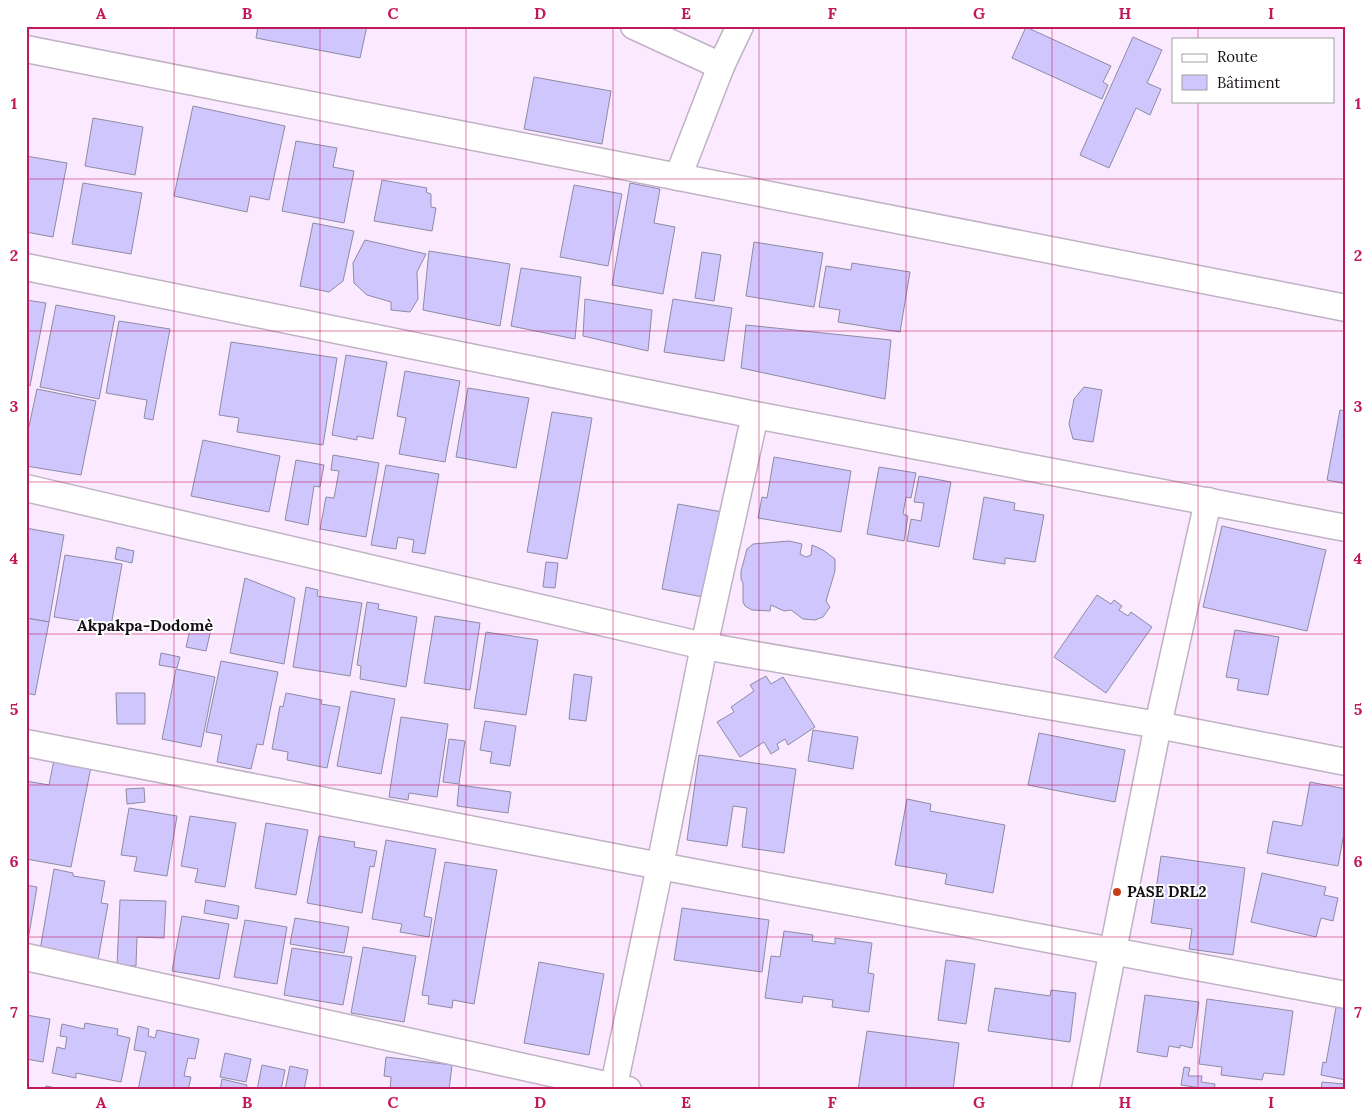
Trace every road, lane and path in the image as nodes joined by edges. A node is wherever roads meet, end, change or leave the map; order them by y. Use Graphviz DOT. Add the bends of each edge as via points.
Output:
graph roads {
  1 [pos="634,26"];
  2 [pos="740,26"];
  3 [pos="26,49"];
  4 [pos="721,66"];
  5 [pos="678,177"];
  6 [pos="26,267"];
  7 [pos="1346,308"];
  8 [pos="756,415"];
  9 [pos="26,488"];
  10 [pos="1208,501"];
  11 [pos="1346,528"];
  12 [pos="704,646"];
  13 [pos="1158,724"];
  14 [pos="26,743"];
  15 [pos="1346,762"];
  16 [pos="660,866"];
  17 [pos="1111,952"];
  18 [pos="26,957"];
  19 [pos="1346,995"];
  20 [pos="618,1089"];
  21 [pos="1085,1090"];
  1 -- 4 [label="street"];
  2 -- 4 [label="street"];
  3 -- 5 [label="street"];
  4 -- 5 [label="street"];
  5 -- 7 [label="street"];
  6 -- 8 [label="street"];
  8 -- 10 [label="street"];
  8 -- 12 [label="street"];
  9 -- 12 [label="street"];
  10 -- 11 [label="street"];
  10 -- 13 [label="street"];
  12 -- 13 [label="street"];
  12 -- 16 [label="street"];
  13 -- 15 [label="street"];
  13 -- 17 [label="street"];
  14 -- 16 [label="street"];
  16 -- 17 [label="street"];
  16 -- 20 [label="street"];
  17 -- 19 [label="street"];
  17 -- 21 [label="street"];
  18 -- 20 [label="street"];
}
